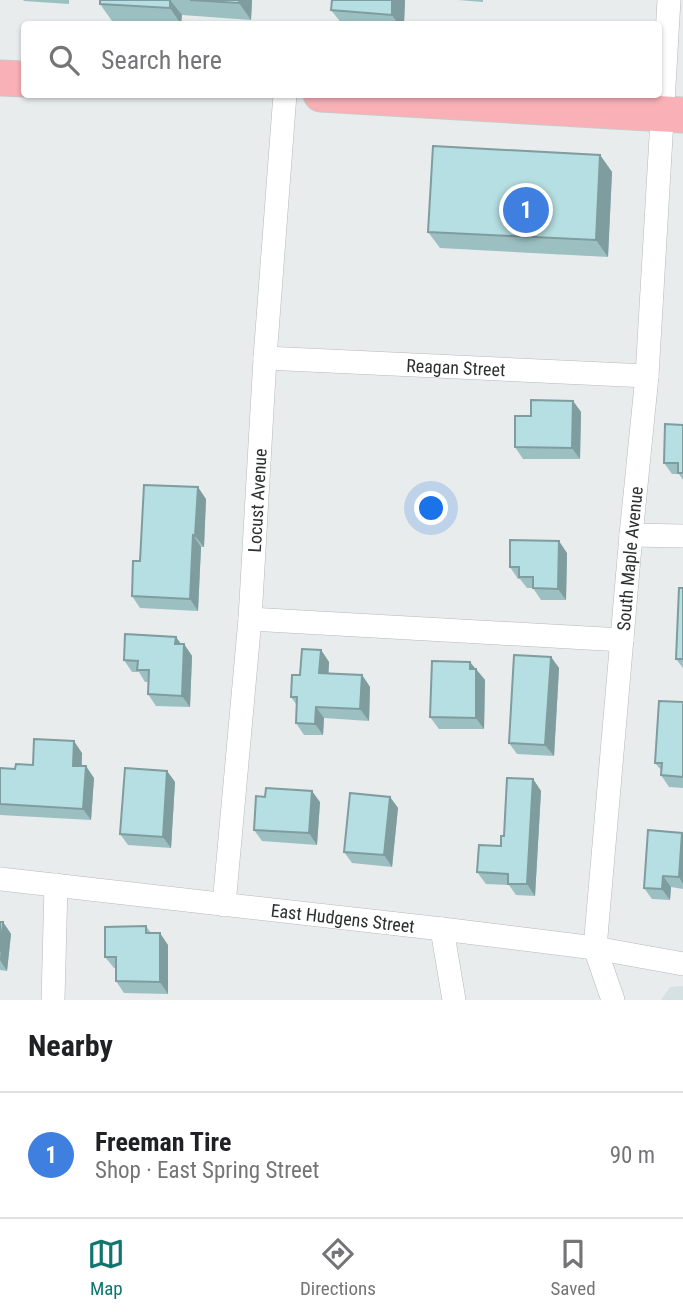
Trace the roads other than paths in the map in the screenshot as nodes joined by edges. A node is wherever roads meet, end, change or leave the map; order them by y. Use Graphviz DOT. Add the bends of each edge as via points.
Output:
graph roads {
  1 [pos="669,0"];
  2 [pos="0,78"];
  3 [pos="21,79"];
  4 [pos="285,98"];
  5 [pos="388,98"];
  6 [pos="673,115"];
  7 [pos="265,358"];
  8 [pos="647,376"];
  9 [pos="631,535"];
  10 [pos="683,536"];
  11 [pos="250,619"];
  12 [pos="622,640"];
  13 [pos="0,879"];
  14 [pos="56,885"];
  15 [pos="224,905"];
  16 [pos="442,929"];
  17 [pos="595,948"];
  18 [pos="683,964"];
  19 [pos="53,1000"];
  20 [pos="454,1000"];
  21 [pos="612,1000"];
  1 -- 6 [label="street, South Maple Avenue"];
  2 -- 3 [label="main road"];
  4 -- 7 [label="street, Locust Avenue"];
  5 -- 6 [label="main road"];
  6 -- 8 [label="street, South Maple Avenue"];
  7 -- 8 [label="street, Reagan Street"];
  7 -- 11 [label="street, Locust Avenue"];
  8 -- 9 [label="street, South Maple Avenue"];
  9 -- 10 [label="street"];
  9 -- 12 [label="street, South Maple Avenue"];
  11 -- 12 [label="street"];
  11 -- 15 [label="street, Locust Avenue"];
  12 -- 17 [label="street, South Maple Avenue"];
  13 -- 14 [label="street, East Hudgens Street"];
  14 -- 15 [label="street, East Hudgens Street"];
  14 -- 19 [label="street"];
  15 -- 16 [label="street, East Hudgens Street"];
  16 -- 17 [label="street, East Hudgens Street"];
  16 -- 20 [label="street"];
  17 -- 18 [label="street, East Hudgens Street"];
  17 -- 21 [label="street, South Maple Avenue"];
}
